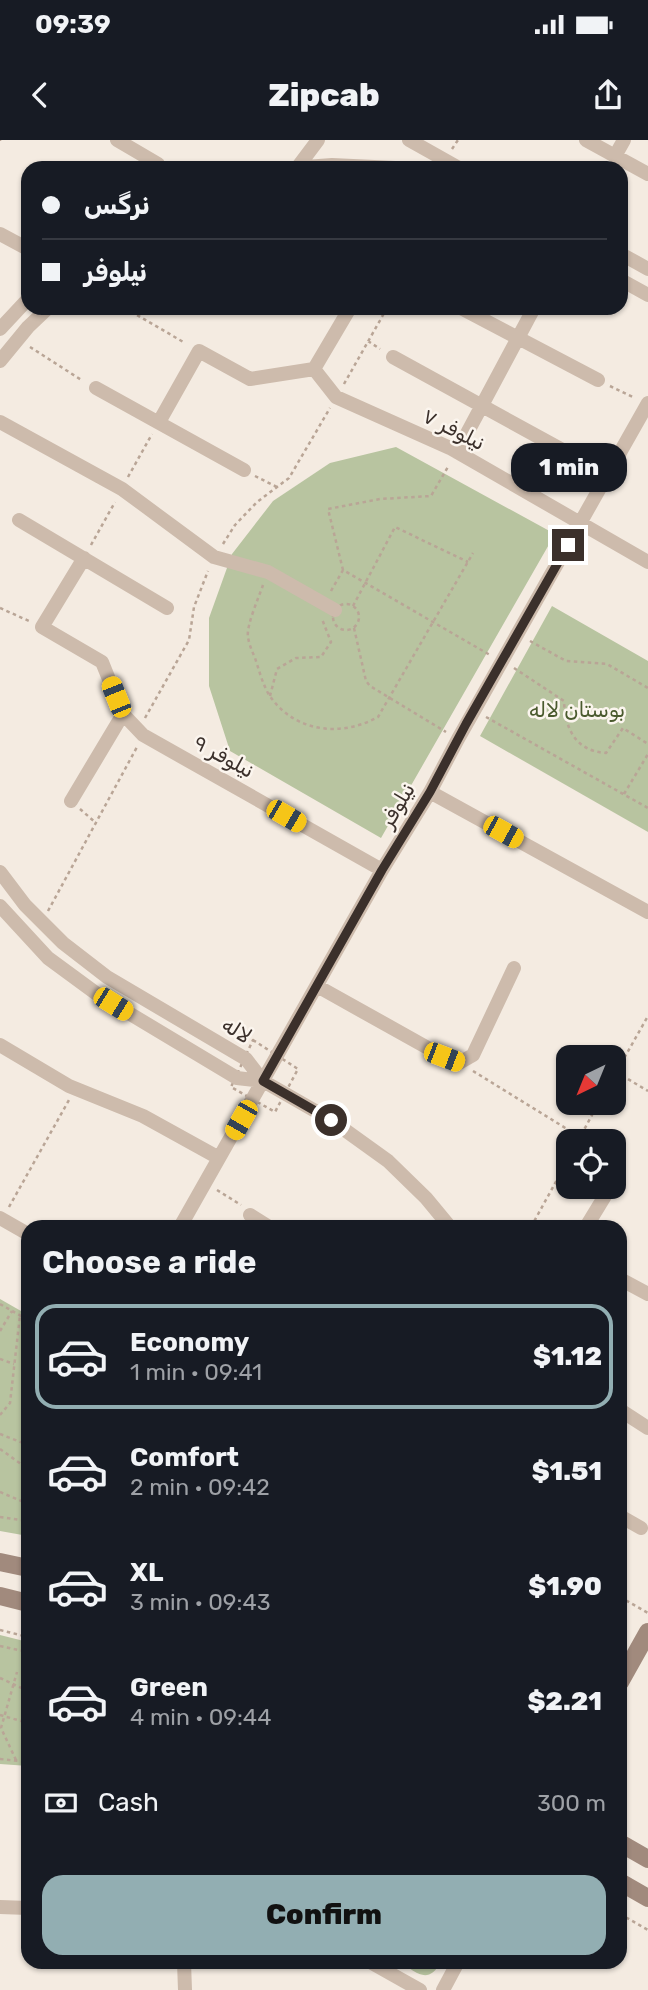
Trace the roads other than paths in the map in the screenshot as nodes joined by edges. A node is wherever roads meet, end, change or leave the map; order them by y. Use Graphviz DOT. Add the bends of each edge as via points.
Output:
graph roads {
  1 [pos="117,140"];
  2 [pos="318,140"];
  3 [pos="409,140"];
  4 [pos="586,140"];
  5 [pos="624,140"];
  6 [pos="615,156"];
  7 [pos="153,161"];
  8 [pos="301,161"];
  9 [pos="446,161"];
  10 [pos="624,161"];
  11 [pos="628,163"];
  12 [pos="648,174"];
  13 [pos="0,234"];
  14 [pos="21,245"];
  15 [pos="628,258"];
  16 [pos="648,269"];
  17 [pos="628,284"];
  18 [pos="648,295"];
  19 [pos="21,306"];
  20 [pos="41,315"];
  21 [pos="346,315"];
  22 [pos="474,315"];
  23 [pos="530,315"];
  24 [pos="0,329"];
  25 [pos="517,338"];
  26 [pos="393,357"];
  27 [pos="0,361"];
  28 [pos="314,369"];
  29 [pos="598,380"];
  30 [pos="96,388"];
  31 [pos="648,404"];
  32 [pos="481,406"];
  33 [pos="0,422"];
  34 [pos="159,422"];
  35 [pos="635,428"];
  36 [pos="648,435"];
  37 [pos="457,452"];
  38 [pos="566,452"];
  39 [pos="244,470"];
  40 [pos="19,520"];
  41 [pos="580,522"];
  42 [pos="84,558"];
  43 [pos="648,562"];
  44 [pos="329,607"];
  45 [pos="167,608"];
  46 [pos="123,714"];
  47 [pos="430,792"];
  48 [pos="71,801"];
  49 [pos="382,870"];
  50 [pos="0,872"];
  51 [pos="0,906"];
  52 [pos="648,912"];
  53 [pos="514,968"];
  54 [pos="317,986"];
  55 [pos="0,1045"];
  56 [pos="263,1081"];
  57 [pos="219,1158"];
  58 [pos="603,1199"];
  59 [pos="250,1215"];
  60 [pos="1,1218"];
  61 [pos="184,1220"];
  62 [pos="258,1220"];
  63 [pos="444,1220"];
  64 [pos="590,1220"];
  65 [pos="21,1230"];
  66 [pos="627,1283"];
  67 [pos="648,1294"];
  68 [pos="627,1414"];
  69 [pos="648,1428"];
  70 [pos="627,1520"];
  71 [pos="640,1528"];
  72 [pos="0,1562"];
  73 [pos="21,1566"];
  74 [pos="0,1597"];
  75 [pos="21,1602"];
  76 [pos="648,1632"];
  77 [pos="627,1670"];
  78 [pos="627,1847"];
  79 [pos="648,1859"];
  80 [pos="627,1886"];
  81 [pos="648,1898"];
  82 [pos="0,1907"];
  83 [pos="21,1908"];
  84 [pos="184,1969"];
  85 [pos="383,1969"];
  86 [pos="454,1969"];
  87 [pos="185,1990"];
  88 [pos="421,1990"];
  89 [pos="443,1990"];
  1 -- 7 [label="street"];
  2 -- 8 [label="street"];
  3 -- 9 [label="street"];
  4 -- 6 [label="street"];
  5 -- 6 [label="street"];
  6 -- 10 [label="street"];
  11 -- 12 [label="street"];
  13 -- 14 [label="street"];
  15 -- 16 [label="street"];
  17 -- 18 [label="street"];
  19 -- 24 [label="street"];
  20 -- 27 [label="street"];
  21 -- 28 [label="street"];
  22 -- 25 [label="street"];
  23 -- 25 [label="street"];
  25 -- 29 [label="street"];
  25 -- 32 [label="street"];
  26 -- 32 [label="street"];
  28 -- 34 [label="street" via="250,379 199,351"];
  28 -- 37 [label="street, نیلوفر ۷" via="336,397"];
  30 -- 34 [label="street"];
  31 -- 35 [label="street, نیلوفر"];
  32 -- 37 [label="street"];
  32 -- 38 [label="street"];
  33 -- 44 [label="street" via="122,489 214,557 268,572"];
  34 -- 39 [label="street"];
  35 -- 36 [label="street"];
  35 -- 41 [label="street, نیلوفر"];
  37 -- 41 [label="street, نیلوفر ۷"];
  40 -- 42 [label="street"];
  41 -- 43 [label="street, نیلوفر ۷"];
  41 -- 47 [label="street, نیلوفر"];
  42 -- 45 [label="street"];
  42 -- 46 [label="street" via="42,626 102,662"];
  46 -- 48 [label="street"];
  46 -- 49 [label="street, نیلوفر ۹" via="143,735"];
  47 -- 49 [label="street, نیلوفر"];
  47 -- 52 [label="street"];
  49 -- 54 [label="street, نیلوفر"];
  50 -- 56 [label="street, لاله" via="63,943 107,976 246,1059"];
  51 -- 56 [label="street, لاله" via="48,958 97,995 237,1078"];
  53 -- 54 [label="street" via="473,1055 459,1063"];
  54 -- 56 [label="street, نیلوفر"];
  55 -- 57 [label="street"];
  56 -- 57 [label="street, نیلوفر"];
  56 -- 63 [label="street" via="331,1120 388,1161"];
  57 -- 61 [label="street, نیلوفر"];
  58 -- 64 [label="street"];
  59 -- 62 [label="street"];
  60 -- 65 [label="street"];
  66 -- 67 [label="street"];
  68 -- 69 [label="street"];
  70 -- 71 [label="street"];
  72 -- 73 [label="main road"];
  74 -- 75 [label="main road"];
  76 -- 77 [label="main road"];
  78 -- 79 [label="main road"];
  80 -- 81 [label="main road"];
  82 -- 83 [label="street"];
  84 -- 87 [label="street"];
  85 -- 88 [label="street"];
  86 -- 89 [label="street"];
}
